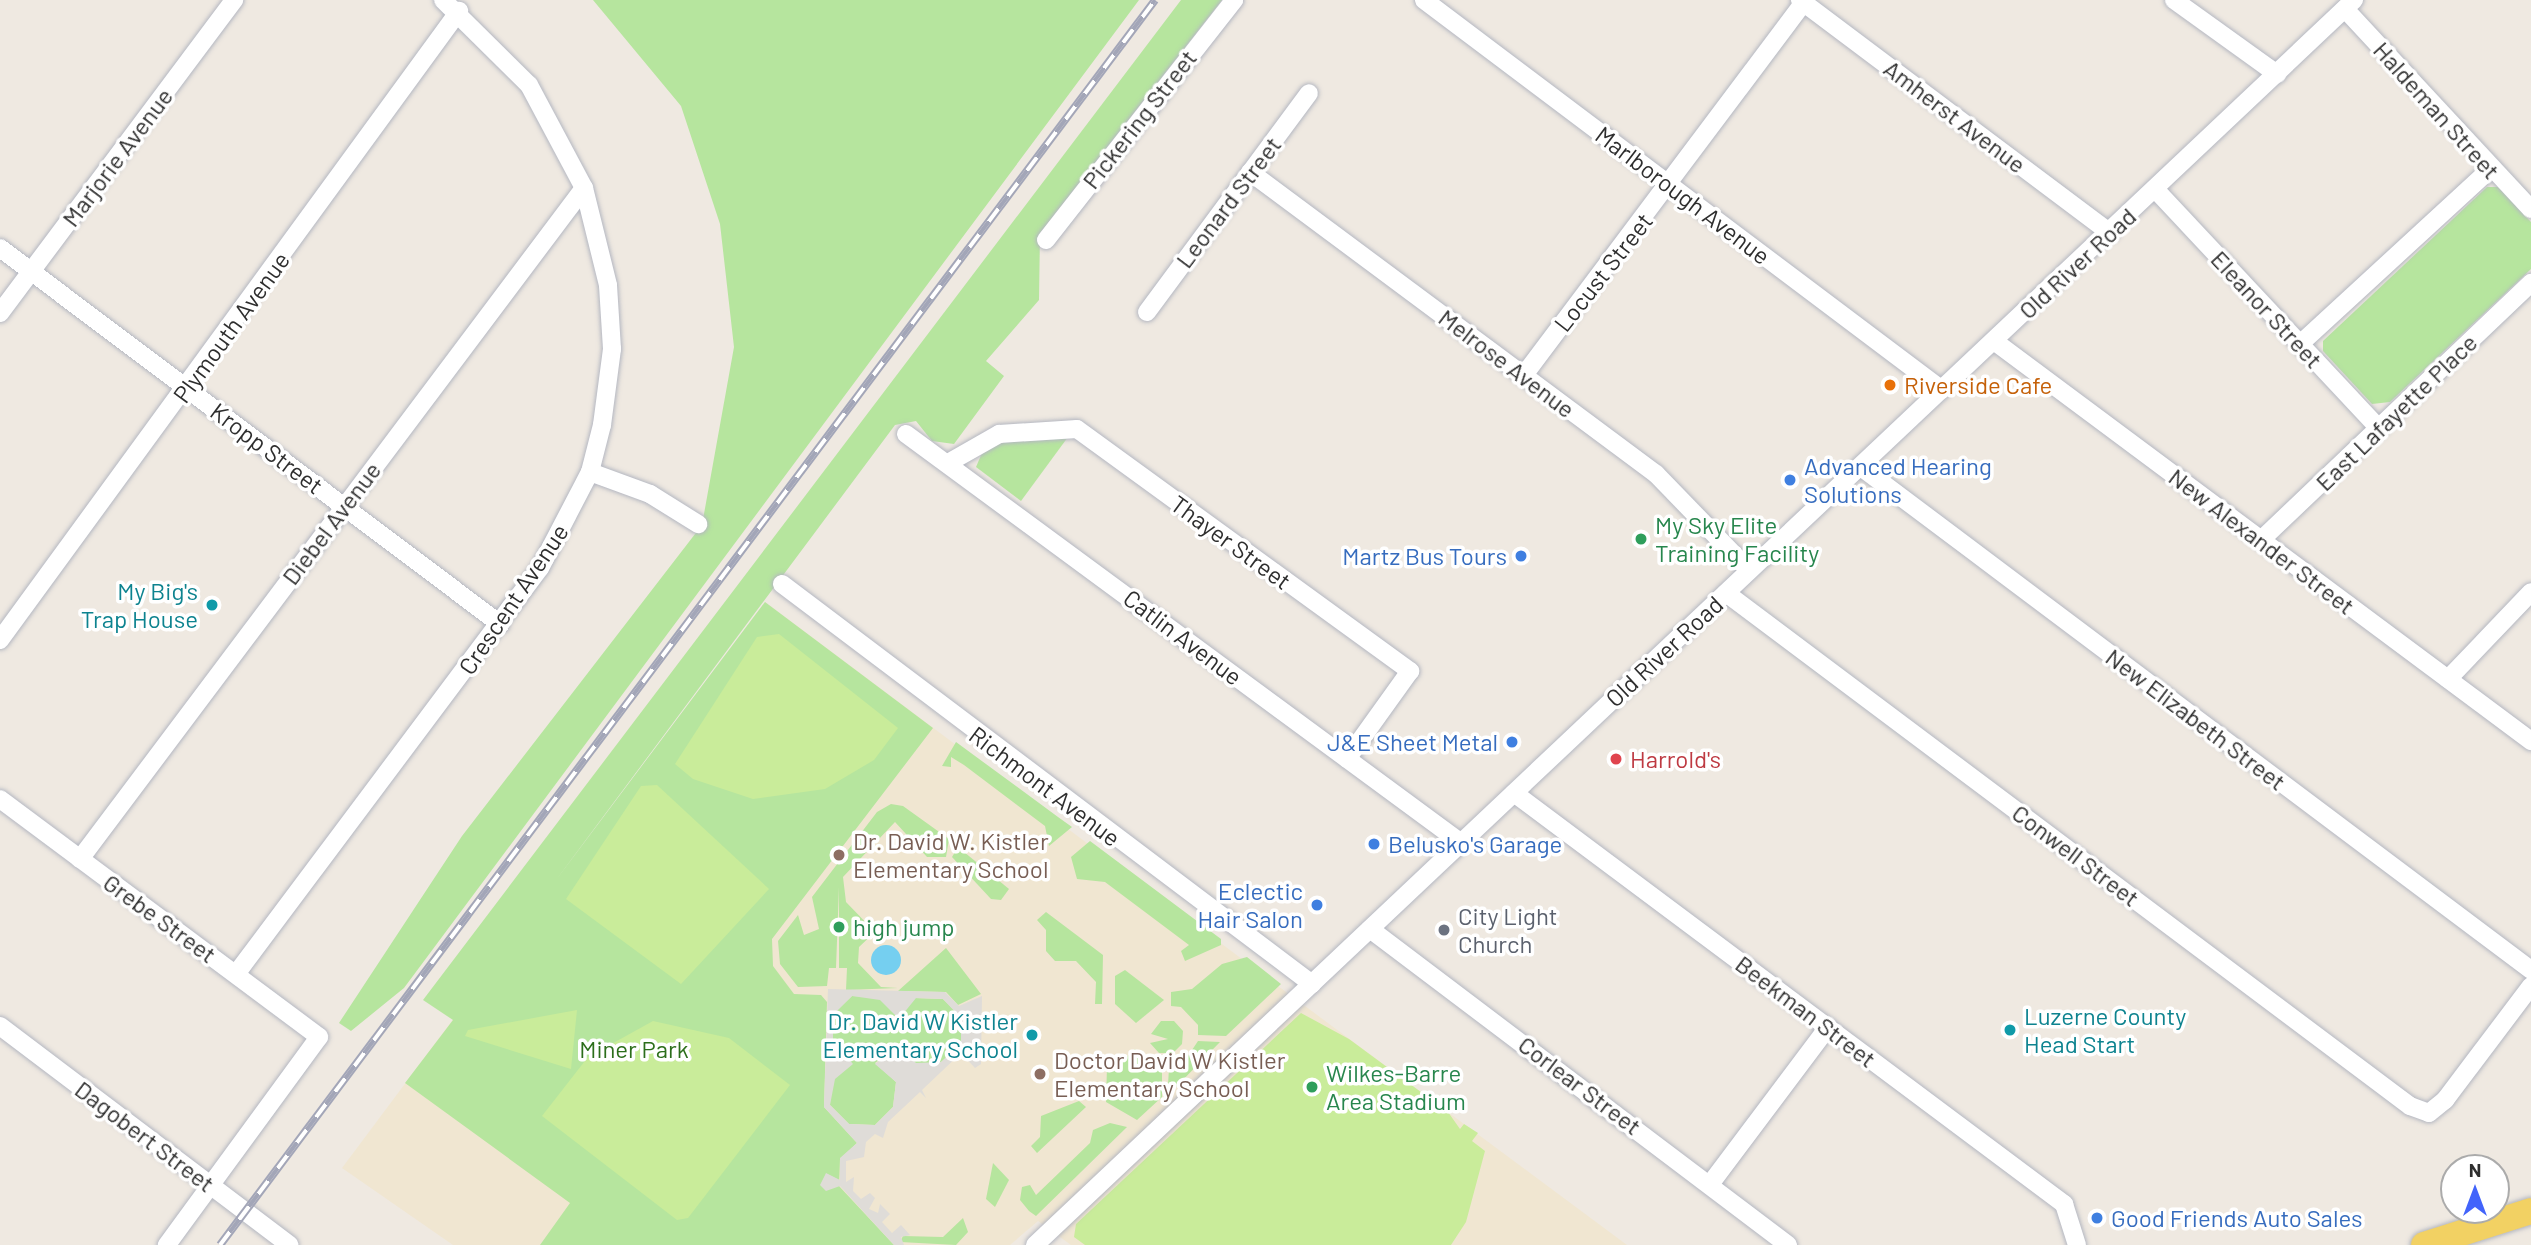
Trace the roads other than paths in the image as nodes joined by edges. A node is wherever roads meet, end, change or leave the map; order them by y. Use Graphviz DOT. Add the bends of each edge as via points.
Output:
graph roads {
  1 [pos="234,0"];
  2 [pos="443,0"];
  3 [pos="1234,0"];
  4 [pos="1424,0"];
  5 [pos="2174,0"];
  6 [pos="1803,1"];
  7 [pos="2350,4"];
  8 [pos="458,11"];
  9 [pos="2277,74"];
  10 [pos="1309,93"];
  11 [pos="2489,170"];
  12 [pos="1250,172"];
  13 [pos="1670,186"];
  14 [pos="584,188"];
  15 [pos="2155,189"];
  16 [pos="2531,209"];
  17 [pos="2110,233"];
  18 [pos="1046,240"];
  19 [pos="0,248"];
  20 [pos="31,272"];
  21 [pos="2531,283"];
  22 [pos="1147,312"];
  23 [pos="0,313"];
  24 [pos="1994,341"];
  25 [pos="2300,344"];
  26 [pos="1524,375"];
  27 [pos="187,388"];
  28 [pos="1942,390"];
  29 [pos="2379,428"];
  30 [pos="906,434"];
  31 [pos="948,463"];
  32 [pos="1861,467"];
  33 [pos="590,472"];
  34 [pos="343,505"];
  35 [pos="698,524"];
  36 [pos="2261,540"];
  37 [pos="1749,570"];
  38 [pos="782,584"];
  39 [pos="2531,592"];
  40 [pos="1726,593"];
  41 [pos="500,624"];
  42 [pos="0,640"];
  43 [pos="2448,679"];
  44 [pos="2531,741"];
  45 [pos="1347,759"];
  46 [pos="1514,793"];
  47 [pos="0,799"];
  48 [pos="1460,842"];
  49 [pos="80,859"];
  50 [pos="1370,929"];
  51 [pos="2531,970"];
  52 [pos="236,974"];
  53 [pos="1312,984"];
  54 [pos="2531,986"];
  55 [pos="0,1026"];
  56 [pos="1828,1027"];
  57 [pos="1711,1183"];
  58 [pos="211,1186"];
  59 [pos="2531,1211"];
  60 [pos="1045,1242"];
  61 [pos="167,1245"];
  62 [pos="290,1245"];
  63 [pos="1788,1245"];
  64 [pos="2077,1245"];
  65 [pos="2424,1245"];
  1 -- 20 [label="street, Marjorie Avenue"];
  2 -- 8 [label="street, Crescent Avenue"];
  3 -- 18 [label="street, Pickering Street"];
  4 -- 13 [label="street, Marlborough Avenue"];
  5 -- 9 [label="street"];
  6 -- 13 [label="street, Locust Street"];
  6 -- 17 [label="street, Amherst Avenue"];
  7 -- 9 [label="street, Old River Road"];
  7 -- 11 [label="street, Haldeman Street"];
  8 -- 14 [label="street, Crescent Avenue" via="529,85"];
  8 -- 27 [label="street, Plymouth Avenue"];
  9 -- 15 [label="street, Old River Road"];
  10 -- 12 [label="street, Leonard Street"];
  11 -- 16 [label="street, Haldeman Street"];
  11 -- 25 [label="street"];
  12 -- 22 [label="street, Leonard Street"];
  12 -- 26 [label="street, Melrose Avenue"];
  13 -- 26 [label="street, Locust Street"];
  13 -- 28 [label="street, Marlborough Avenue"];
  14 -- 33 [label="street, Crescent Avenue" via="608,285 612,349"];
  14 -- 34 [label="street, Diebel Avenue"];
  15 -- 17 [label="street, Old River Road"];
  15 -- 25 [label="street, Eleanor Street"];
  17 -- 24 [label="street, Old River Road"];
  19 -- 20 [label="street, Kropp Street"];
  20 -- 23 [label="street, Marjorie Avenue"];
  20 -- 27 [label="street, Kropp Street"];
  21 -- 29 [label="street, East Lafayette Place"];
  24 -- 28 [label="street, Old River Road"];
  24 -- 36 [label="street, New Alexander Street"];
  25 -- 29 [label="street, Eleanor Street"];
  26 -- 37 [label="street, Melrose Avenue" via="1656,474"];
  27 -- 34 [label="street, Kropp Street"];
  27 -- 42 [label="street, Plymouth Avenue"];
  28 -- 32 [label="street, Old River Road"];
  29 -- 36 [label="street, East Lafayette Place"];
  30 -- 31 [label="street, Catlin Avenue"];
  31 -- 45 [label="street, Catlin Avenue"];
  31 -- 45 [label="street, Thayer Street" via="968,446 999,434 1077,429 1410,671"];
  32 -- 37 [label="street, Old River Road"];
  32 -- 51 [label="street, New Elizabeth Street"];
  33 -- 35 [label="street" via="650,494"];
  33 -- 41 [label="street, Crescent Avenue" via="556,541"];
  34 -- 41 [label="street, Kropp Street"];
  34 -- 49 [label="street, Diebel Avenue"];
  36 -- 43 [label="street, New Alexander Street"];
  37 -- 40 [label="street, Old River Road"];
  38 -- 53 [label="street, Richmont Avenue"];
  39 -- 43 [label="street"];
  40 -- 46 [label="street, Old River Road"];
  40 -- 54 [label="street, Conwell Street" via="2410,1106 2429,1113"];
  41 -- 52 [label="street, Crescent Avenue"];
  43 -- 44 [label="street, New Alexander Street"];
  45 -- 48 [label="street, Catlin Avenue"];
  46 -- 48 [label="street, Old River Road"];
  46 -- 56 [label="street, Beekman Street"];
  47 -- 49 [label="street, Grebe Street"];
  48 -- 50 [label="street, Old River Road"];
  49 -- 52 [label="street, Grebe Street"];
  50 -- 53 [label="street, Old River Road"];
  50 -- 57 [label="street, Corlear Street"];
  52 -- 58 [label="street, Grebe Street" via="319,1037"];
  53 -- 60 [label="street, Old River Road"];
  55 -- 58 [label="street, Dagobert Street"];
  56 -- 57 [label="street"];
  56 -- 64 [label="street, Beekman Street" via="2064,1204"];
  57 -- 63 [label="street, Corlear Street"];
  58 -- 61 [label="street"];
  58 -- 62 [label="street, Dagobert Street"];
  59 -- 65 [label="main road"];
}
